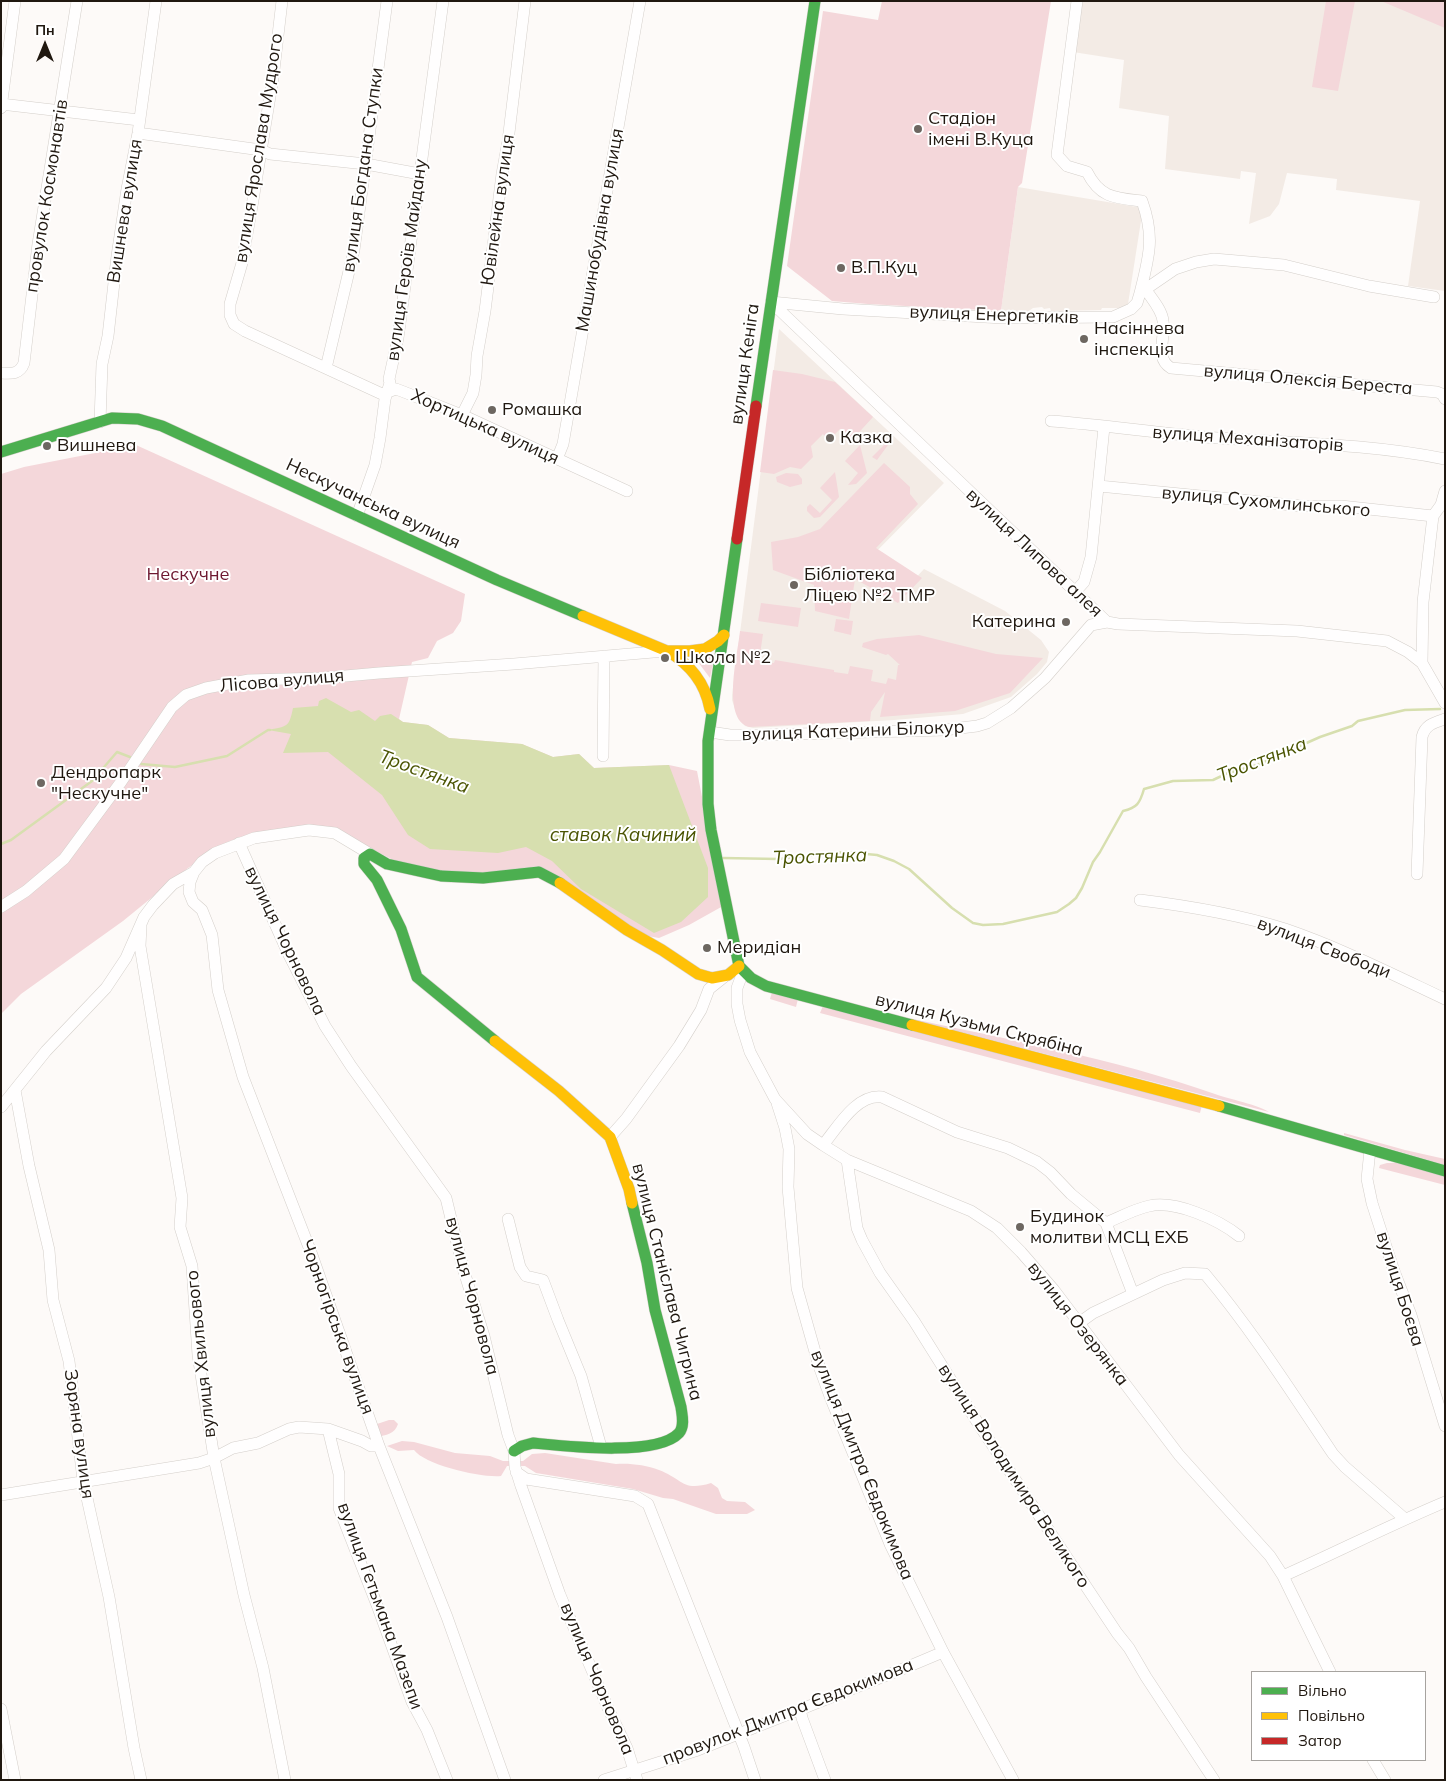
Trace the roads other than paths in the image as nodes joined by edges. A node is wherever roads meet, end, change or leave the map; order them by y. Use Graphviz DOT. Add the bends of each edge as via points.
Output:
graph roads {
  1 [pos="15,1"];
  2 [pos="77,1"];
  3 [pos="156,1"];
  4 [pos="282,1"];
  5 [pos="387,1"];
  6 [pos="443,1"];
  7 [pos="525,1"];
  8 [pos="640,1"];
  9 [pos="815,1"];
  10 [pos="1077,1"];
  11 [pos="2,104"];
  12 [pos="1,108"];
  13 [pos="60,111"];
  14 [pos="139,120"];
  15 [pos="138,133"];
  16 [pos="261,150"];
  17 [pos="366,164"];
  18 [pos="420,174"];
  19 [pos="1143,292"];
  20 [pos="1434,297"];
  21 [pos="771,302"];
  22 [pos="234,324"];
  23 [pos="326,368"];
  24 [pos="1,374"];
  25 [pos="388,392"];
  26 [pos="1443,396"];
  27 [pos="462,415"];
  28 [pos="1051,421"];
  29 [pos="100,422"];
  30 [pos="1104,427"];
  31 [pos="1,452"];
  32 [pos="557,459"];
  33 [pos="1445,459"];
  34 [pos="1099,486"];
  35 [pos="627,490"];
  36 [pos="1445,491"];
  37 [pos="357,516"];
  38 [pos="1433,516"];
  39 [pos="1074,592"];
  40 [pos="1107,622"];
  41 [pos="724,635"];
  42 [pos="667,651"];
  43 [pos="604,656"];
  44 [pos="1422,663"];
  45 [pos="1445,703"];
  46 [pos="712,718"];
  47 [pos="1445,719"];
  48 [pos="710,732"];
  49 [pos="603,756"];
  50 [pos="239,843"];
  51 [pos="370,854"];
  52 [pos="194,872"];
  53 [pos="1417,874"];
  54 [pos="1140,900"];
  55 [pos="1,908"];
  56 [pos="140,926"];
  57 [pos="741,969"];
  58 [pos="728,974"];
  59 [pos="1445,999"];
  60 [pos="15,1090"];
  61 [pos="775,1099"];
  62 [pos="1,1107"];
  63 [pos="610,1137"];
  64 [pos="823,1145"];
  65 [pos="1370,1150"];
  66 [pos="848,1160"];
  67 [pos="1445,1171"];
  68 [pos="508,1219"];
  69 [pos="1106,1223"];
  70 [pos="1239,1236"];
  71 [pos="1133,1294"];
  72 [pos="1079,1324"];
  73 [pos="1445,1426"];
  74 [pos="328,1429"];
  75 [pos="379,1446"];
  76 [pos="601,1447"];
  77 [pos="214,1458"];
  78 [pos="515,1463"];
  79 [pos="83,1480"];
  80 [pos="1,1494"];
  81 [pos="1445,1502"];
  82 [pos="1404,1519"];
  83 [pos="1283,1576"];
  84 [pos="943,1652"];
  85 [pos="1330,1671"];
  86 [pos="800,1709"];
  87 [pos="1,1710"];
  88 [pos="738,1733"];
  89 [pos="1374,1761"];
  90 [pos="636,1775"];
  91 [pos="15,1780"];
  92 [pos="141,1780"];
  93 [pos="285,1780"];
  94 [pos="447,1780"];
  95 [pos="505,1780"];
  96 [pos="604,1780"];
  97 [pos="755,1780"];
  98 [pos="825,1780"];
  99 [pos="1013,1780"];
  100 [pos="1214,1780"];
  101 [pos="1385,1780"];
  1 -- 11 [label="street"];
  2 -- 13 [label="street, провулок Космонавтів"];
  3 -- 14 [label="street, Вишнева вулиця"];
  4 -- 16 [label="street, вулиця Ярослава Мудрого"];
  5 -- 17 [label="street, вулиця Богдана Ступки"];
  6 -- 18 [label="street, вулиця Героїв Майдану"];
  7 -- 27 [label="street, Ювілейна вулиця" via="476,376 473,393"];
  8 -- 32 [label="street, Машинобудівна вулиця" via="563,444"];
  9 -- 21 [label="street, вулиця Кеніга"];
  10 -- 19 [label="street" via="1057,155 1067,166 1087,172 1098,190 1108,196 1142,201 1150,231"];
  11 -- 12 [label="street"];
  11 -- 13 [label="street"];
  13 -- 14 [label="street"];
  13 -- 24 [label="street, провулок Космонавтів" via="38,244 24,363 14,374"];
  14 -- 15 [label="street, Вишнева вулиця"];
  15 -- 16 [label="street"];
  15 -- 29 [label="street, Вишнева вулиця" via="102,364"];
  16 -- 17 [label="street" via="270,154"];
  16 -- 22 [label="street, вулиця Ярослава Мудрого" via="242,263 230,304"];
  17 -- 18 [label="street"];
  17 -- 23 [label="street, вулиця Богдана Ступки" via="354,250"];
  18 -- 25 [label="street, вулиця Героїв Майдану" via="400,328"];
  19 -- 20 [label="street, вулиця Енергетиків" via="1175,269 1222,259 1284,266"];
  19 -- 21 [label="street, вулиця Енергетиків" via="1132,309 1113,317 1003,318"];
  19 -- 26 [label="street, вулиця Олексія Береста" via="1155,302 1164,321 1162,357 1171,368 1367,385"];
  21 -- 39 [label="street, вулиця Липова алея"];
  21 -- 41 [label="street, вулиця Кеніга"];
  22 -- 23 [label="street, Хортицька вулиця"];
  23 -- 25 [label="street, Хортицька вулиця" via="382,394"];
  25 -- 27 [label="street, Хортицька вулиця" via="396,389"];
  25 -- 37 [label="street, вулиця Героїв Майдану" via="375,465"];
  27 -- 32 [label="street, Хортицька вулиця"];
  28 -- 30 [label="street, вулиця Механізаторів"];
  29 -- 31 [label="street, Нескучанська вулиця"];
  29 -- 37 [label="street, Нескучанська вулиця" via="126,417 162,426"];
  30 -- 33 [label="street, вулиця Механізаторів" via="1308,443"];
  30 -- 34 [label="street"];
  32 -- 35 [label="street, Хортицька вулиця"];
  34 -- 38 [label="street, вулиця Сухомлинського"];
  34 -- 39 [label="street" via="1091,557 1084,582"];
  36 -- 38 [label="street"];
  37 -- 42 [label="street, Нескучанська вулиця" via="497,580"];
  38 -- 44 [label="street" via="1423,602"];
  39 -- 40 [label="street, вулиця Липова алея"];
  40 -- 44 [label="street, вулиця Липова алея" via="1297,631 1377,640 1394,643"];
  40 -- 48 [label="street, вулиця Катерини Білокур" via="1091,624 1045,678 1001,716 976,726 944,730 761,735"];
  41 -- 42 [label="street, Нескучанська вулиця" via="710,647 697,651"];
  41 -- 46 [label="street, вулиця Кеніга"];
  42 -- 43 [label="street, Лісова вулиця"];
  42 -- 46 [label="street" via="696,674 706,692"];
  43 -- 49 [label="street"];
  43 -- 55 [label="street, Лісова вулиця" via="323,678 249,680 186,695 172,707 64,859"];
  44 -- 45 [label="street, вулиця Липова алея"];
  46 -- 48 [label="street, вулиця Кеніга"];
  47 -- 53 [label="street" via="1429,725 1422,737"];
  48 -- 57 [label="street" via="707,775 711,830"];
  50 -- 51 [label="street" via="272,835 323,831 335,833"];
  50 -- 52 [label="street" via="215,853"];
  50 -- 78 [label="street, вулиця Чорновола" via="325,1026 446,1198"];
  51 -- 58 [label="street" via="404,870 441,876 483,878 539,872 698,974 712,978"];
  51 -- 63 [label="street" via="364,858 364,864 377,880 402,929 417,976 559,1091"];
  52 -- 56 [label="street" via="173,884 153,905"];
  52 -- 75 [label="street, Чорногірська вулиця" via="189,892 193,902 202,910 212,935 218,990 243,1077 312,1255"];
  54 -- 59 [label="street, вулиця Свободи" via="1196,906 1286,929"];
  56 -- 60 [label="street" via="126,958 106,988 46,1051"];
  56 -- 77 [label="street, вулиця Хвильового" via="140,946 182,1198 180,1227 192,1266 198,1355"];
  57 -- 58 [label="street"];
  57 -- 61 [label="street, вулиця Озерянка" via="737,988 740,1020 750,1052"];
  57 -- 65 [label="street, вулиця Кузьми Скрябіна" via="762,984 800,996 1227,1108"];
  58 -- 63 [label="street" via="709,989 701,1010 679,1046"];
  60 -- 62 [label="street"];
  60 -- 79 [label="street, Зоряна вулиця" via="49,1250 53,1300 69,1361"];
  61 -- 64 [label="street, вулиця Озерянка" via="807,1134"];
  61 -- 84 [label="street, вулиця Дмитра Євдокимова" via="788,1138 789,1213 797,1288 812,1344 887,1536"];
  63 -- 76 [label="street, вулиця Станіслава Чигрина" via="629,1189 683,1422 680,1433 662,1444"];
  64 -- 66 [label="street, вулиця Озерянка"];
  64 -- 69 [label="street" via="860,1102 870,1097 882,1097 957,1132 1026,1156 1050,1172"];
  65 -- 67 [label="street, вулиця Кузьми Скрябіна"];
  65 -- 73 [label="street, вулиця Боєва" via="1367,1179 1372,1203"];
  66 -- 72 [label="street, вулиця Озерянка" via="971,1211 996,1228 1043,1277"];
  66 -- 100 [label="street, вулиця Володимира Великого" via="857,1228 880,1273"];
  68 -- 76 [label="street" via="520,1267 526,1276 544,1280 581,1376"];
  69 -- 70 [label="street" via="1159,1204 1199,1214 1219,1222"];
  69 -- 71 [label="street"];
  71 -- 72 [label="street" via="1093,1313"];
  71 -- 82 [label="street" via="1185,1273 1205,1274 1273,1365 1333,1454"];
  72 -- 83 [label="street, вулиця Озерянка" via="1180,1455 1270,1556"];
  74 -- 75 [label="street" via="371,1446"];
  74 -- 77 [label="street" via="289,1429 258,1443 226,1450"];
  74 -- 94 [label="street, вулиця Гетьмана Мазепи" via="339,1474 339,1508 412,1702"];
  75 -- 95 [label="street, Чорногірська вулиця" via="447,1617"];
  76 -- 78 [label="street, вулиця Станіслава Чигрина" via="533,1443 522,1446"];
  77 -- 79 [label="street"];
  77 -- 93 [label="street, вулиця Хвильового" via="263,1668"];
  78 -- 88 [label="street" via="526,1479 635,1496 648,1504"];
  78 -- 90 [label="street, вулиця Чорновола" via="560,1595"];
  79 -- 80 [label="street"];
  79 -- 92 [label="street, Зоряна вулиця" via="110,1597"];
  81 -- 82 [label="street"];
  82 -- 83 [label="street"];
  83 -- 85 [label="street, вулиця Озерянка"];
  84 -- 86 [label="street, провулок Дмитра Євдокимова"];
  84 -- 99 [label="street, вулиця Дмитра Євдокимова"];
  86 -- 88 [label="street, провулок Дмитра Євдокимова"];
  86 -- 98 [label="street"];
  87 -- 91 [label="street"];
  88 -- 90 [label="street, провулок Дмитра Євдокимова"];
  88 -- 97 [label="street"];
  89 -- 101 [label="street"];
  90 -- 96 [label="street, провулок Дмитра Євдокимова"];
}
